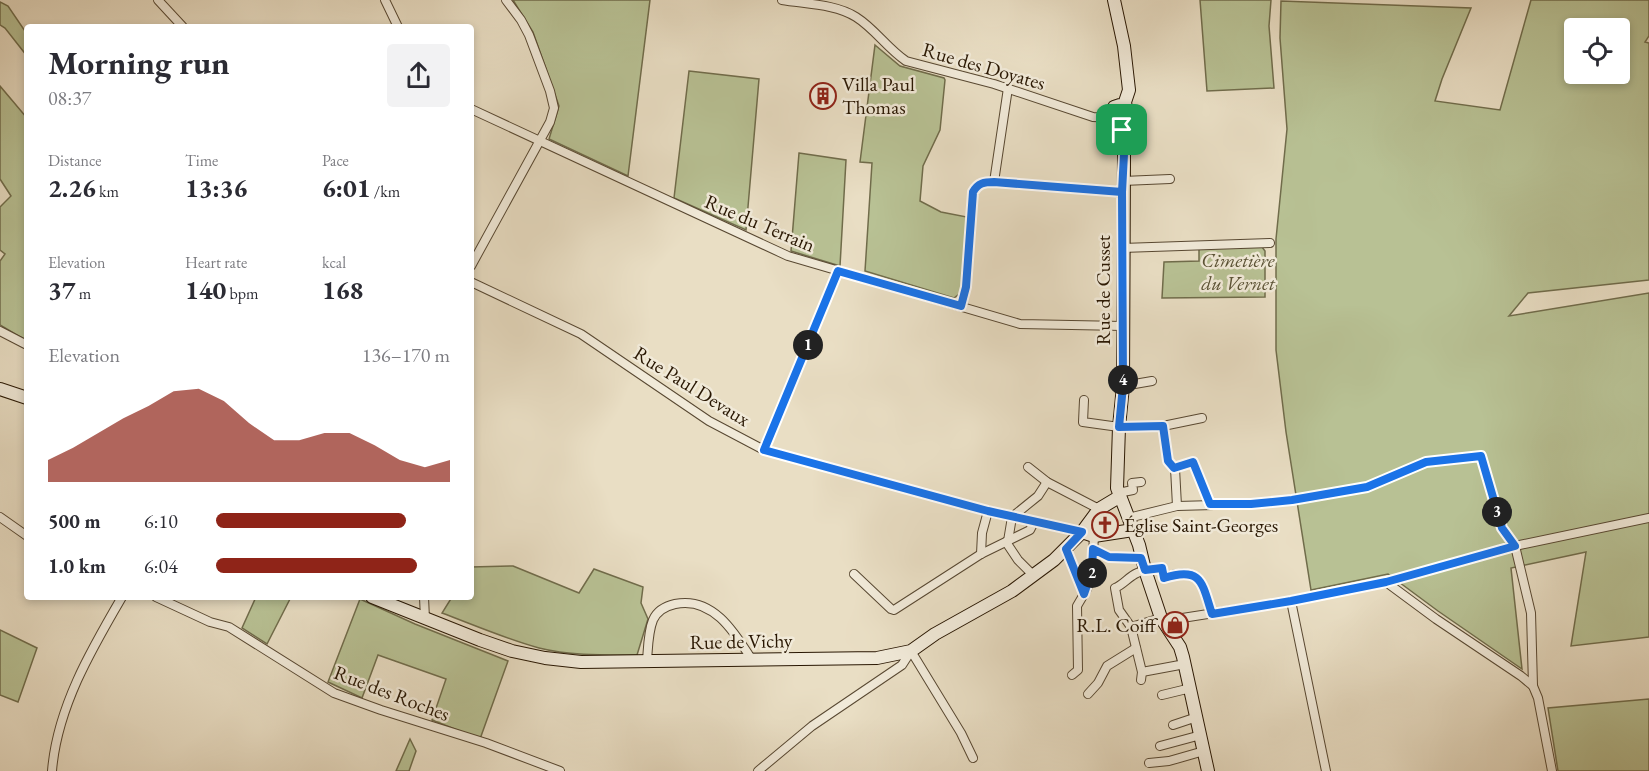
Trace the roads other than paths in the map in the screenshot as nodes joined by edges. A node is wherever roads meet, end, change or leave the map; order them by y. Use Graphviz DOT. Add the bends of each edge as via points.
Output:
graph roads {
  1 [pos="158,0"];
  2 [pos="385,0"];
  3 [pos="506,0"];
  4 [pos="782,0"];
  5 [pos="1114,0"];
  6 [pos="180,24"];
  7 [pos="397,24"];
  8 [pos="1008,88"];
  9 [pos="474,110"];
  10 [pos="1119,112"];
  11 [pos="539,142"];
  12 [pos="1170,179"];
  13 [pos="994,182"];
  14 [pos="1123,186"];
  15 [pos="1270,243"];
  16 [pos="1122,248"];
  17 [pos="474,261"];
  18 [pos="838,271"];
  19 [pos="474,283"];
  20 [pos="961,306"];
  21 [pos="1123,326"];
  22 [pos="0,331"];
  23 [pos="24,343"];
  24 [pos="1152,381"];
  25 [pos="1123,386"];
  26 [pos="0,389"];
  27 [pos="24,397"];
  28 [pos="1084,400"];
  29 [pos="1202,418"];
  30 [pos="1163,426"];
  31 [pos="1119,427"];
  32 [pos="764,450"];
  33 [pos="1028,467"];
  34 [pos="1174,468"];
  35 [pos="1047,482"];
  36 [pos="1141,482"];
  37 [pos="1118,495"];
  38 [pos="1210,504"];
  39 [pos="1177,506"];
  40 [pos="1099,509"];
  41 [pos="988,511"];
  42 [pos="1012,517"];
  43 [pos="0,518"];
  44 [pos="1128,518"];
  45 [pos="1649,518"];
  46 [pos="1034,522"];
  47 [pos="1133,530"];
  48 [pos="24,534"];
  49 [pos="1088,534"];
  50 [pos="1007,542"];
  51 [pos="1515,546"];
  52 [pos="1066,549"];
  53 [pos="1093,549"];
  54 [pos="981,554"];
  55 [pos="1143,564"];
  56 [pos="854,574"];
  57 [pos="1034,576"];
  58 [pos="1386,582"];
  59 [pos="1084,594"];
  60 [pos="120,600"];
  61 [pos="162,600"];
  62 [pos="379,600"];
  63 [pos="424,600"];
  64 [pos="1291,601"];
  65 [pos="1212,614"];
  66 [pos="425,619"];
  67 [pos="1162,620"];
  68 [pos="1131,627"];
  69 [pos="1136,648"];
  70 [pos="911,651"];
  71 [pos="887,656"];
  72 [pos="752,660"];
  73 [pos="647,662"];
  74 [pos="1185,664"];
  75 [pos="890,672"];
  76 [pos="1072,675"];
  77 [pos="1533,686"];
  78 [pos="1191,688"];
  79 [pos="1088,694"];
  80 [pos="1162,695"];
  81 [pos="1197,717"];
  82 [pos="1173,724"];
  83 [pos="1201,735"];
  84 [pos="1160,746"];
  85 [pos="1204,751"];
  86 [pos="973,758"];
  87 [pos="1149,763"];
  88 [pos="52,771"];
  89 [pos="560,771"];
  90 [pos="758,771"];
  91 [pos="1208,771"];
  92 [pos="1326,771"];
  93 [pos="1552,771"];
  1 -- 6 [label="street"];
  2 -- 7 [label="street"];
  3 -- 11 [label="street" via="529,35 554,108"];
  4 -- 8 [label="street, Rue des Doyates" via="841,10 869,27 906,61"];
  5 -- 10 [label="street, Rue de Cusset" via="1130,90"];
  8 -- 10 [label="street, Rue des Doyates" via="1086,114"];
  8 -- 13 [label="street"];
  9 -- 11 [label="street, Rue du Terrain"];
  10 -- 14 [label="street, Rue de Cusset"];
  11 -- 17 [label="street"];
  11 -- 18 [label="street, Rue du Terrain" via="788,256"];
  12 -- 14 [label="street"];
  13 -- 14 [label="street"];
  13 -- 20 [label="street" via="977,185 973,192"];
  14 -- 16 [label="street, Rue de Cusset"];
  15 -- 16 [label="street"];
  16 -- 21 [label="street, Rue de Cusset"];
  18 -- 20 [label="street, Rue du Terrain"];
  18 -- 32 [label="street"];
  19 -- 32 [label="street, Rue Paul Devaux" via="581,334 709,421"];
  20 -- 21 [label="street, Rue du Terrain" via="1020,324"];
  21 -- 25 [label="street, Rue de Cusset"];
  22 -- 23 [label="street"];
  24 -- 25 [label="street"];
  25 -- 31 [label="street, Rue de Cusset"];
  26 -- 27 [label="street"];
  28 -- 31 [label="street" via="1083,422"];
  29 -- 30 [label="street"];
  30 -- 31 [label="street"];
  30 -- 34 [label="street" via="1168,461"];
  31 -- 37 [label="street, Rue de Cusset"];
  32 -- 41 [label="street, Rue Paul Devaux"];
  33 -- 35 [label="street"];
  34 -- 38 [label="street" via="1193,462"];
  34 -- 39 [label="street"];
  35 -- 40 [label="street"];
  35 -- 42 [label="street" via="1038,496"];
  36 -- 37 [label="street" via="1132,483 1133,490"];
  37 -- 40 [label="street"];
  37 -- 44 [label="street"];
  38 -- 39 [label="street"];
  38 -- 51 [label="street" via="1292,500 1367,487 1426,462 1481,456 1502,528"];
  39 -- 44 [label="street"];
  40 -- 49 [label="street, Rue de Vichy"];
  41 -- 42 [label="street, Rue Paul Devaux"];
  41 -- 54 [label="street"];
  42 -- 46 [label="street, Rue Paul Devaux"];
  42 -- 50 [label="street"];
  43 -- 48 [label="street"];
  44 -- 47 [label="street"];
  45 -- 51 [label="street"];
  46 -- 49 [label="street, Rue Paul Devaux"];
  46 -- 50 [label="street" via="1030,530"];
  47 -- 49 [label="street"];
  47 -- 55 [label="street"];
  49 -- 52 [label="street, Rue de Vichy"];
  49 -- 53 [label="street"];
  50 -- 54 [label="street"];
  50 -- 57 [label="street"];
  51 -- 58 [label="street"];
  51 -- 77 [label="street" via="1531,613"];
  52 -- 57 [label="street, Rue de Vichy"];
  52 -- 59 [label="street"];
  53 -- 55 [label="street" via="1109,557"];
  53 -- 59 [label="street" via="1092,571"];
  54 -- 56 [label="street" via="894,610"];
  55 -- 65 [label="street" via="1162,568 1164,578 1180,573 1197,577"];
  55 -- 67 [label="street"];
  55 -- 68 [label="street" via="1115,588 1119,610"];
  57 -- 70 [label="street, Rue de Vichy"];
  58 -- 64 [label="street"];
  58 -- 77 [label="street"];
  59 -- 76 [label="street" via="1077,606 1078,670"];
  60 -- 88 [label="street" via="89,654 68,704"];
  61 -- 89 [label="street, Rue des Roches" via="229,627 334,693"];
  62 -- 66 [label="street, Rue de Vichy"];
  63 -- 66 [label="street"];
  64 -- 65 [label="street"];
  64 -- 92 [label="street"];
  65 -- 67 [label="street"];
  66 -- 73 [label="street, Rue de Vichy" via="512,651 545,658"];
  67 -- 68 [label="street"];
  67 -- 74 [label="street"];
  68 -- 69 [label="street"];
  69 -- 74 [label="street" via="1142,676"];
  69 -- 79 [label="street" via="1107,666"];
  70 -- 71 [label="street, Rue de Vichy"];
  70 -- 75 [label="street" via="902,665"];
  70 -- 86 [label="street"];
  71 -- 72 [label="street, Rue de Vichy"];
  71 -- 75 [label="street"];
  72 -- 73 [label="street, Rue de Vichy"];
  72 -- 73 [label="street" via="731,628 711,610 681,603 659,611 653,620"];
  74 -- 78 [label="street"];
  75 -- 90 [label="street" via="812,726"];
  77 -- 93 [label="street"];
  78 -- 80 [label="street"];
  78 -- 81 [label="street"];
  81 -- 82 [label="street"];
  81 -- 83 [label="street"];
  83 -- 84 [label="street"];
  83 -- 85 [label="street"];
  85 -- 87 [label="street"];
  85 -- 91 [label="street"];
}
